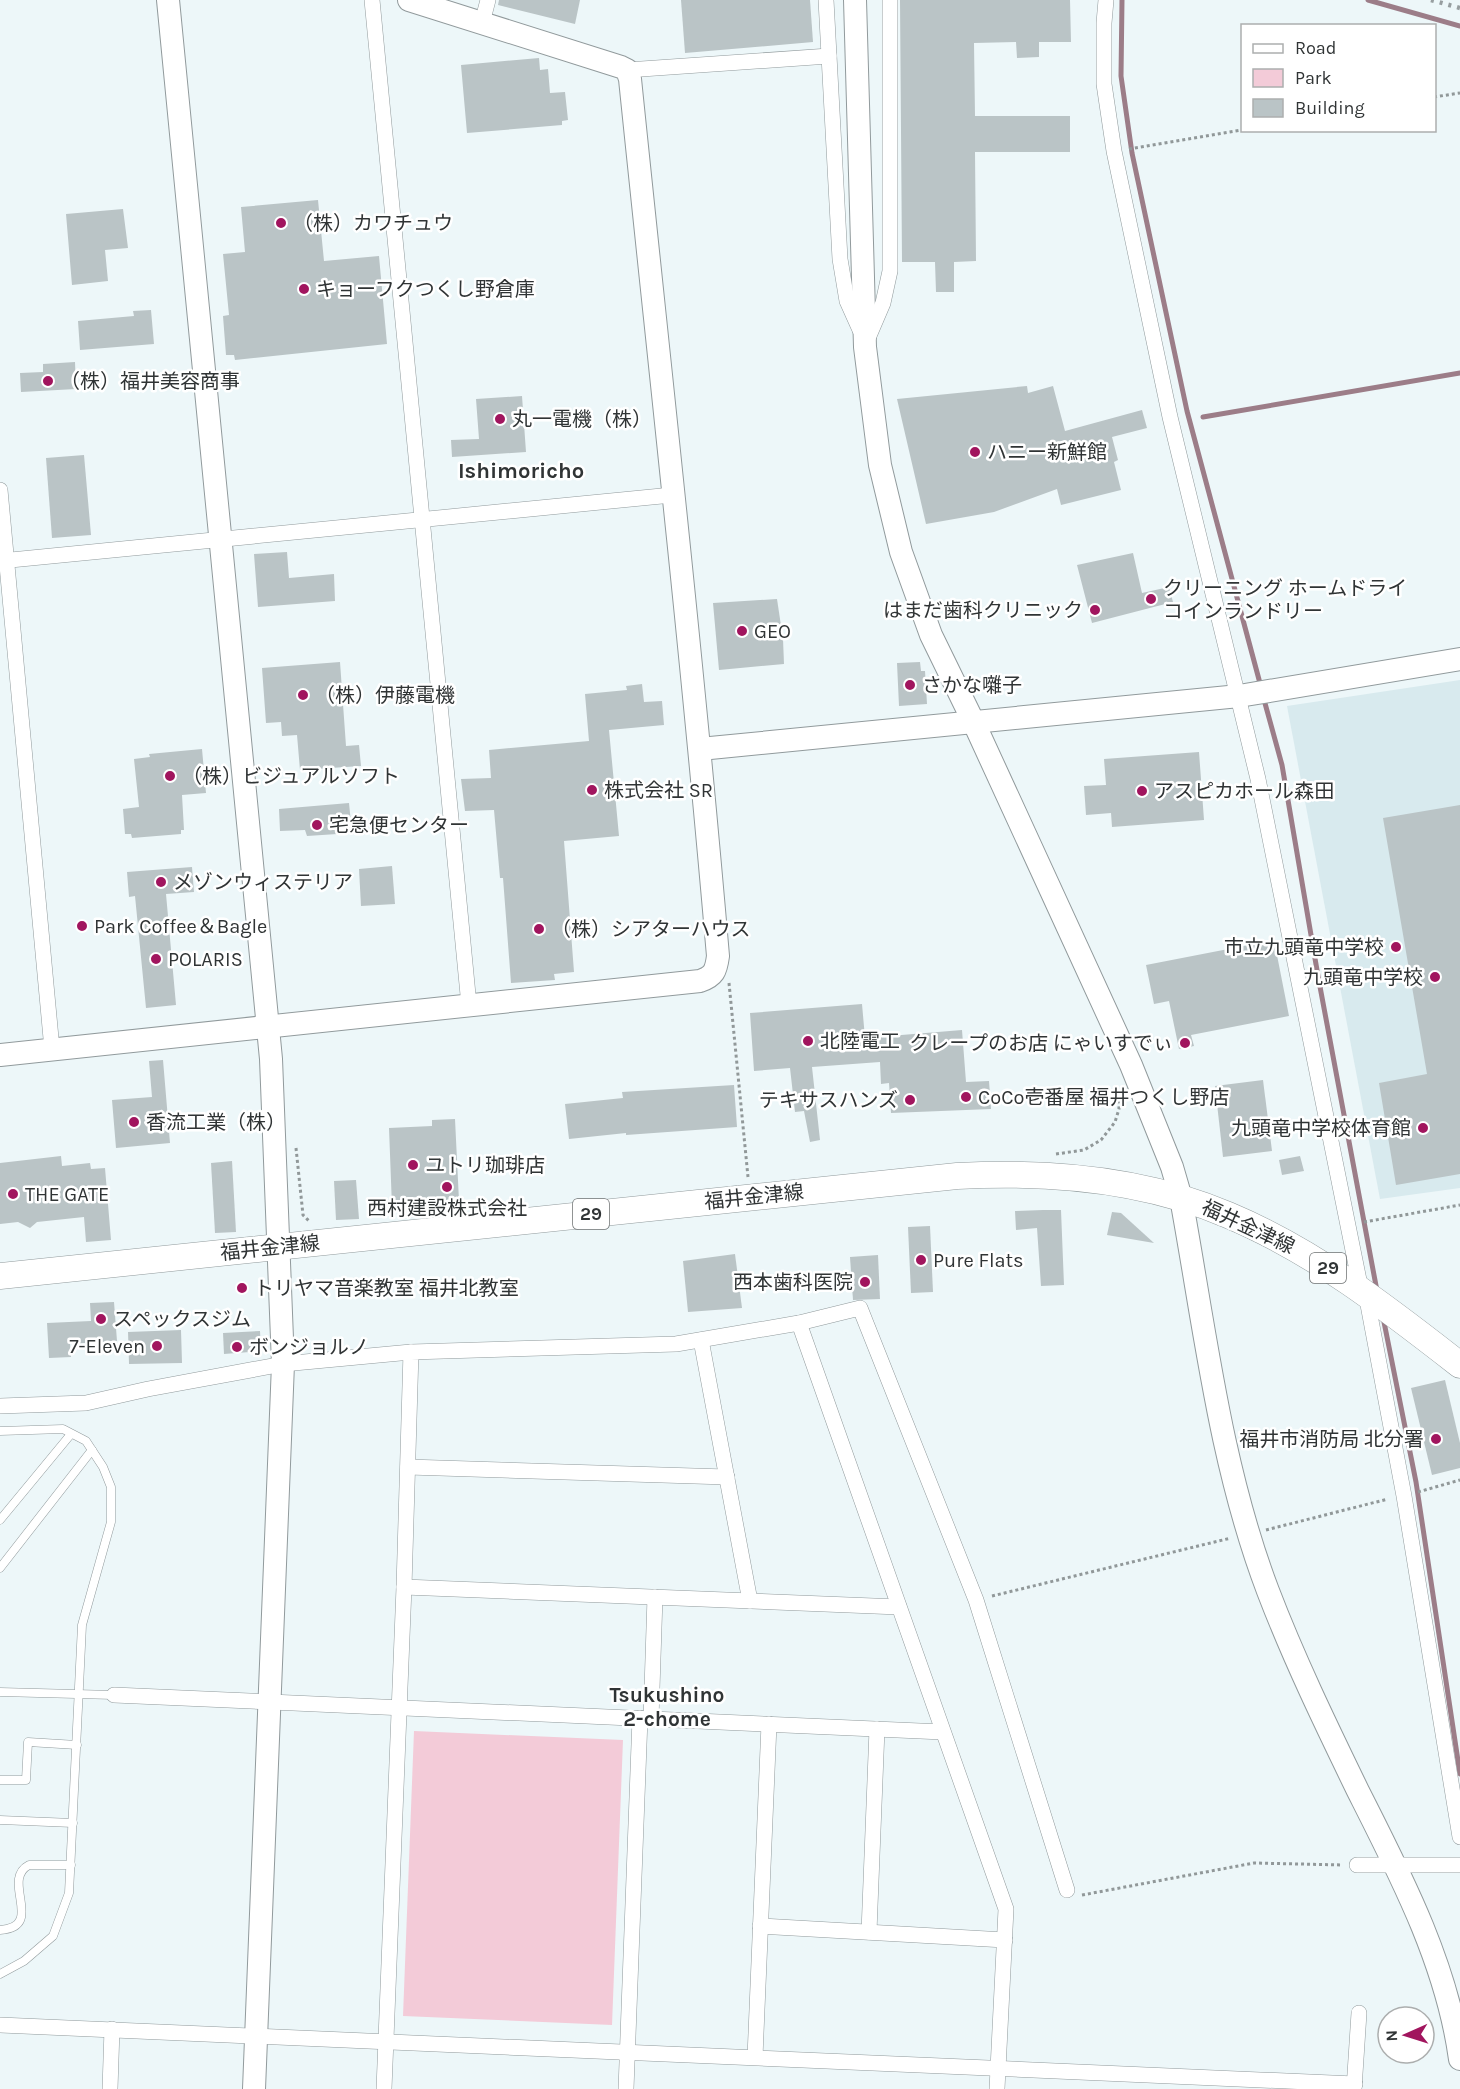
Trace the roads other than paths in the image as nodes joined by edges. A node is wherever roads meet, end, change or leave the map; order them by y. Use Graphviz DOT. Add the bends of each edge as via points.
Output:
graph roads {
  1 [pos="168,0"];
  2 [pos="372,0"];
  3 [pos="409,0"];
  4 [pos="488,0"];
  5 [pos="825,0"];
  6 [pos="855,0"];
  7 [pos="890,0"];
  8 [pos="1106,0"];
  9 [pos="482,23"];
  10 [pos="829,56"];
  11 [pos="627,70"];
  12 [pos="866,344"];
  13 [pos="0,490"];
  14 [pos="672,495"];
  15 [pos="421,520"];
  16 [pos="220,539"];
  17 [pos="4,561"];
  18 [pos="1460,659"];
  19 [pos="1239,696"];
  20 [pos="974,723"];
  21 [pos="700,750"];
  22 [pos="469,1005"];
  23 [pos="268,1026"];
  24 [pos="52,1050"];
  25 [pos="0,1055"];
  26 [pos="1181,1198"];
  27 [pos="280,1247"];
  28 [pos="0,1276"];
  29 [pos="1363,1292"];
  30 [pos="799,1323"];
  31 [pos="701,1340"];
  32 [pos="411,1352"];
  33 [pos="283,1364"];
  34 [pos="1460,1365"];
  35 [pos="0,1406"];
  36 [pos="0,1431"];
  37 [pos="71,1434"];
  38 [pos="92,1450"];
  39 [pos="408,1467"];
  40 [pos="727,1477"];
  41 [pos="0,1520"];
  42 [pos="0,1568"];
  43 [pos="404,1587"];
  44 [pos="655,1597"];
  45 [pos="750,1601"];
  46 [pos="899,1607"];
  47 [pos="0,1692"];
  48 [pos="79,1694"];
  49 [pos="114,1695"];
  50 [pos="270,1702"];
  51 [pos="400,1708"];
  52 [pos="646,1719"];
  53 [pos="769,1724"];
  54 [pos="877,1729"];
  55 [pos="943,1731"];
  56 [pos="77,1745"];
  57 [pos="0,1780"];
  58 [pos="0,1820"];
  59 [pos="73,1823"];
  60 [pos="1460,1837"];
  61 [pos="71,1865"];
  62 [pos="1357,1865"];
  63 [pos="1396,1865"];
  64 [pos="1460,1865"];
  65 [pos="1067,1890"];
  66 [pos="760,1926"];
  67 [pos="0,1930"];
  68 [pos="869,1932"];
  69 [pos="1005,1940"];
  70 [pos="0,1974"];
  71 [pos="1359,2013"];
  72 [pos="0,2025"];
  73 [pos="112,2029"];
  74 [pos="256,2034"];
  75 [pos="386,2040"];
  76 [pos="627,2052"];
  77 [pos="1460,2055"];
  78 [pos="755,2057"];
  79 [pos="1460,2059"];
  80 [pos="998,2069"];
  81 [pos="1355,2087"];
  82 [pos="110,2089"];
  83 [pos="254,2089"];
  84 [pos="384,2089"];
  85 [pos="626,2089"];
  86 [pos="997,2089"];
  1 -- 16 [label="street"];
  2 -- 15 [label="street"];
  3 -- 9 [label="street"];
  4 -- 9 [label="street"];
  5 -- 10 [label="street"];
  6 -- 12 [label="street"];
  7 -- 12 [label="street" via="890,271 883,303"];
  8 -- 19 [label="street" via="1104,84 1114,151 1170,417"];
  9 -- 11 [label="street"];
  10 -- 11 [label="street"];
  10 -- 12 [label="street" via="840,260 847,301"];
  11 -- 14 [label="street"];
  12 -- 20 [label="street" via="880,465 902,552 931,634"];
  13 -- 17 [label="street"];
  14 -- 15 [label="street"];
  14 -- 21 [label="street"];
  15 -- 16 [label="street"];
  15 -- 22 [label="street"];
  16 -- 17 [label="street"];
  16 -- 23 [label="street"];
  17 -- 24 [label="street"];
  18 -- 19 [label="street"];
  19 -- 20 [label="street"];
  19 -- 29 [label="street"];
  20 -- 21 [label="street"];
  20 -- 26 [label="street" via="1131,1065"];
  21 -- 22 [label="street" via="718,956 711,977"];
  22 -- 23 [label="street"];
  23 -- 24 [label="street"];
  23 -- 27 [label="street"];
  24 -- 25 [label="street"];
  26 -- 27 [label="main road, 福井金津線 / 29" via="1085,1179 966,1175"];
  26 -- 29 [label="main road, 福井金津線 / 29" via="1252,1226"];
  26 -- 63 [label="street" via="1220,1419 1248,1534 1316,1705"];
  27 -- 28 [label="main road, 福井金津線 / 29"];
  27 -- 33 [label="street"];
  29 -- 34 [label="main road, 福井金津線 / 29"];
  29 -- 60 [label="street" via="1404,1496"];
  30 -- 31 [label="street"];
  30 -- 46 [label="street"];
  30 -- 65 [label="street" via="860,1308 976,1600"];
  31 -- 32 [label="street"];
  31 -- 40 [label="street"];
  32 -- 33 [label="street"];
  32 -- 39 [label="street"];
  33 -- 35 [label="street" via="86,1403"];
  33 -- 50 [label="street"];
  36 -- 37 [label="lane" via="63,1429"];
  37 -- 38 [label="lane" via="86,1441"];
  37 -- 41 [label="lane"];
  38 -- 42 [label="lane"];
  38 -- 48 [label="lane" via="111,1487 111,1522 82,1625"];
  39 -- 40 [label="street"];
  39 -- 43 [label="street"];
  40 -- 45 [label="street"];
  43 -- 44 [label="street"];
  43 -- 51 [label="street"];
  44 -- 45 [label="street"];
  44 -- 52 [label="street"];
  45 -- 46 [label="street"];
  46 -- 55 [label="street"];
  47 -- 48 [label="lane"];
  48 -- 49 [label="lane"];
  48 -- 56 [label="lane"];
  49 -- 50 [label="street"];
  50 -- 51 [label="street"];
  50 -- 74 [label="street"];
  51 -- 52 [label="street"];
  51 -- 75 [label="street"];
  52 -- 53 [label="street"];
  52 -- 76 [label="street"];
  53 -- 54 [label="street"];
  53 -- 66 [label="street"];
  54 -- 55 [label="street"];
  54 -- 68 [label="street"];
  55 -- 69 [label="street" via="1006,1909"];
  56 -- 57 [label="lane" via="28,1742 26,1780"];
  56 -- 59 [label="lane"];
  58 -- 59 [label="lane"];
  59 -- 61 [label="lane"];
  61 -- 67 [label="lane" via="22,1867 15,1887 20,1918 16,1924"];
  61 -- 70 [label="lane" via="69,1893 53,1936 24,1961"];
  62 -- 63 [label="street"];
  63 -- 64 [label="street"];
  63 -- 77 [label="street" via="1436,1964"];
  66 -- 68 [label="street"];
  66 -- 78 [label="street"];
  68 -- 69 [label="street"];
  69 -- 80 [label="street"];
  71 -- 81 [label="street"];
  72 -- 73 [label="street"];
  73 -- 74 [label="street"];
  73 -- 82 [label="street"];
  74 -- 75 [label="street"];
  74 -- 83 [label="street"];
  75 -- 76 [label="street"];
  75 -- 84 [label="street"];
  76 -- 78 [label="street"];
  76 -- 85 [label="street"];
  77 -- 79 [label="street"];
  78 -- 80 [label="street"];
  80 -- 81 [label="street"];
  80 -- 86 [label="street"];
}
